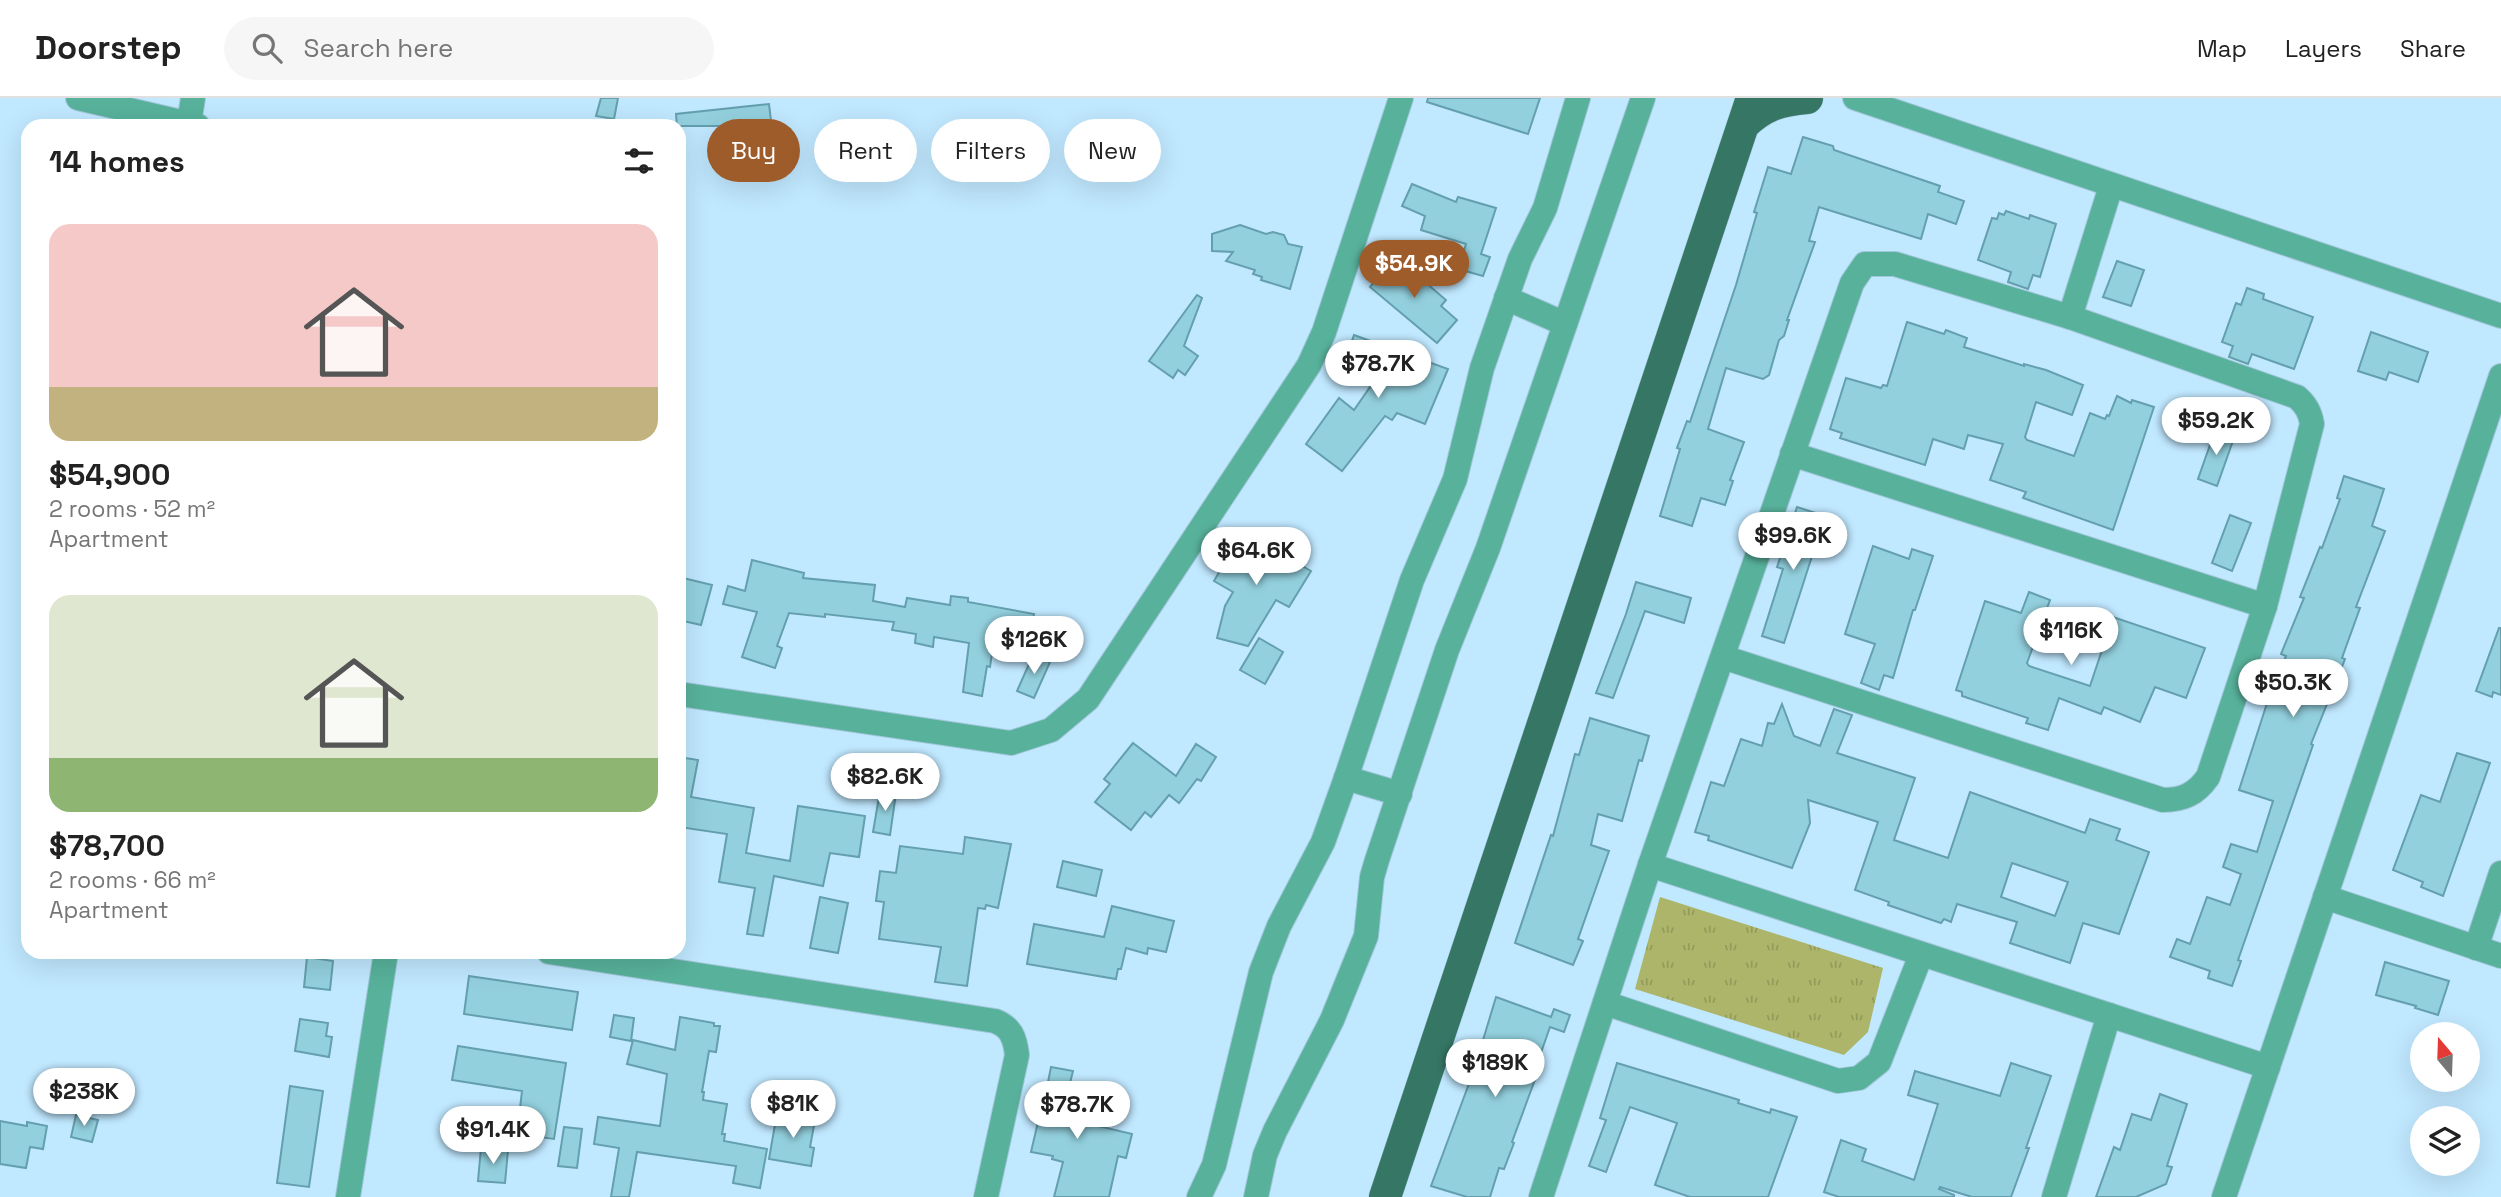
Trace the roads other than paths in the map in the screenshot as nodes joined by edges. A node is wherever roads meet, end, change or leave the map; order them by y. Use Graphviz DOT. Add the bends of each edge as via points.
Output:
graph roads {
  1 [pos="78,98"];
  2 [pos="193,98"];
  3 [pos="1401,98"];
  4 [pos="1578,98"];
  5 [pos="1643,98"];
  6 [pos="1807,98"];
  7 [pos="1855,98"];
  8 [pos="1748,111"];
  9 [pos="168,119"];
  10 [pos="194,119"];
  11 [pos="2111,186"];
  12 [pos="1506,298"];
  13 [pos="2501,316"];
  14 [pos="2070,317"];
  15 [pos="1565,324"];
  16 [pos="2501,376"];
  17 [pos="1793,454"];
  18 [pos="2265,606"];
  19 [pos="1723,657"];
  20 [pos="686,695"];
  21 [pos="1346,778"];
  22 [pos="1400,794"];
  23 [pos="1650,865"];
  24 [pos="2501,873"];
  25 [pos="2325,898"];
  26 [pos="2476,948"];
  27 [pos="1921,956"];
  28 [pos="2501,956"];
  29 [pos="385,959"];
  30 [pos="595,959"];
  31 [pos="1605,1003"];
  32 [pos="2109,1015"];
  33 [pos="2268,1067"];
  34 [pos="348,1197"];
  35 [pos="986,1197"];
  36 [pos="1199,1197"];
  37 [pos="1256,1197"];
  38 [pos="1385,1197"];
  39 [pos="1541,1197"];
  40 [pos="2054,1197"];
  41 [pos="2224,1197"];
  1 -- 9 [label="street"];
  2 -- 10 [label="street"];
  3 -- 20 [label="street" via="1309,365 1088,699 1051,730 1012,743"];
  4 -- 12 [label="street" via="1545,208"];
  5 -- 15 [label="street"];
  6 -- 8 [label="main road"];
  7 -- 11 [label="street"];
  8 -- 38 [label="main road"];
  11 -- 13 [label="street"];
  11 -- 14 [label="street"];
  12 -- 15 [label="street"];
  12 -- 21 [label="street" via="1482,368 1455,479 1408,591"];
  14 -- 17 [label="street" via="1895,264 1865,264 1852,283"];
  14 -- 18 [label="street" via="2297,397 2308,408 2312,424"];
  15 -- 22 [label="street"];
  16 -- 25 [label="street"];
  17 -- 18 [label="street"];
  17 -- 19 [label="street"];
  18 -- 19 [label="street" via="2208,777 2200,788 2177,800 2163,800"];
  19 -- 23 [label="street"];
  21 -- 22 [label="street"];
  21 -- 36 [label="street" via="1323,842 1279,926 1261,972 1214,1165"];
  22 -- 37 [label="street" via="1372,877 1366,936 1332,1020 1275,1130"];
  23 -- 27 [label="street"];
  23 -- 31 [label="street"];
  24 -- 26 [label="street"];
  25 -- 26 [label="street"];
  25 -- 33 [label="street"];
  26 -- 28 [label="street"];
  27 -- 31 [label="street" via="1880,1062 1848,1081"];
  27 -- 32 [label="street"];
  29 -- 34 [label="street"];
  30 -- 35 [label="street" via="1004,1024 1011,1031 1017,1055"];
  31 -- 39 [label="street"];
  32 -- 33 [label="street"];
  32 -- 40 [label="street"];
  33 -- 41 [label="street"];
}
